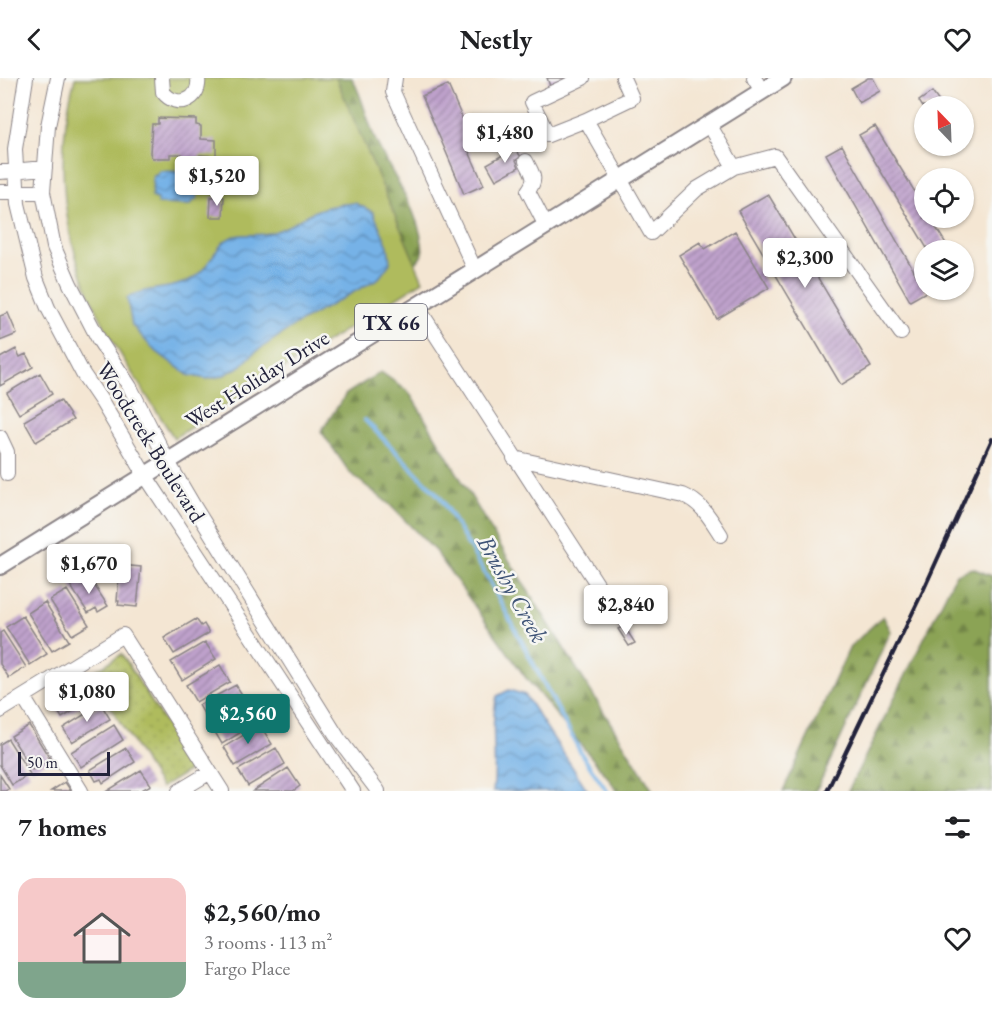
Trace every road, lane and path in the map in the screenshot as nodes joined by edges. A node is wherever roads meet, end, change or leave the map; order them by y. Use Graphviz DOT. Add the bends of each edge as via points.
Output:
graph roads {
  1 [pos="26,78"];
  2 [pos="58,78"];
  3 [pos="198,78"];
  4 [pos="395,78"];
  5 [pos="584,78"];
  6 [pos="623,78"];
  7 [pos="783,78"];
  8 [pos="158,79"];
  9 [pos="758,84"];
  10 [pos="586,120"];
  11 [pos="709,124"];
  12 [pos="526,161"];
  13 [pos="734,167"];
  14 [pos="45,168"];
  15 [pos="15,170"];
  16 [pos="0,172"];
  17 [pos="620,180"];
  18 [pos="17,191"];
  19 [pos="0,192"];
  20 [pos="43,192"];
  21 [pos="546,226"];
  22 [pos="475,270"];
  23 [pos="417,306"];
  24 [pos="901,333"];
  25 [pos="0,437"];
  26 [pos="514,458"];
  27 [pos="168,462"];
  28 [pos="7,474"];
  29 [pos="146,475"];
  30 [pos="721,535"];
  31 [pos="0,566"];
  32 [pos="612,607"];
  33 [pos="23,697"];
  34 [pos="0,711"];
  35 [pos="209,773"];
  36 [pos="81,791"];
  37 [pos="179,791"];
  38 [pos="222,791"];
  39 [pos="353,791"];
  40 [pos="378,791"];
  1 -- 15 [label="street, Woodcreek Boulevard"];
  2 -- 14 [label="street, Woodcreek Boulevard" via="48,126"];
  3 -- 8 [label="street" via="194,96 177,102 163,92"];
  4 -- 22 [label="street" via="393,92"];
  5 -- 10 [label="street" via="532,102 548,135"];
  6 -- 10 [label="street" via="632,99"];
  7 -- 9 [label="main road, West Holiday Drive / TX 66"];
  9 -- 11 [label="main road, West Holiday Drive / TX 66"];
  10 -- 17 [label="street"];
  11 -- 13 [label="street"];
  11 -- 17 [label="main road, West Holiday Drive / TX 66"];
  12 -- 21 [label="street" via="534,178 528,191"];
  13 -- 17 [label="street" via="697,189 651,233"];
  13 -- 24 [label="street" via="775,156"];
  14 -- 15 [label="street"];
  14 -- 20 [label="street, Woodcreek Boulevard"];
  15 -- 16 [label="street"];
  15 -- 18 [label="street, Woodcreek Boulevard"];
  17 -- 21 [label="main road, West Holiday Drive / TX 66"];
  18 -- 19 [label="street"];
  18 -- 20 [label="street"];
  18 -- 29 [label="street, Woodcreek Boulevard" via="36,278 48,308 83,374"];
  20 -- 27 [label="street, Woodcreek Boulevard" via="54,247 70,284"];
  21 -- 22 [label="main road, West Holiday Drive / TX 66"];
  22 -- 23 [label="main road, West Holiday Drive / TX 66"];
  23 -- 26 [label="street"];
  23 -- 27 [label="main road, West Holiday Drive / TX 66"];
  25 -- 28 [label="street" via="7,452"];
  26 -- 30 [label="street" via="683,495 702,507"];
  26 -- 32 [label="street"];
  27 -- 29 [label="main road, West Holiday Drive / TX 66"];
  27 -- 40 [label="street, Woodcreek Boulevard" via="338,738"];
  29 -- 31 [label="main road, West Holiday Drive / TX 66"];
  29 -- 39 [label="street, Woodcreek Boulevard"];
  33 -- 34 [label="street"];
  33 -- 35 [label="street" via="123,635"];
  33 -- 36 [label="street"];
  35 -- 37 [label="street"];
  35 -- 38 [label="street"];
}
